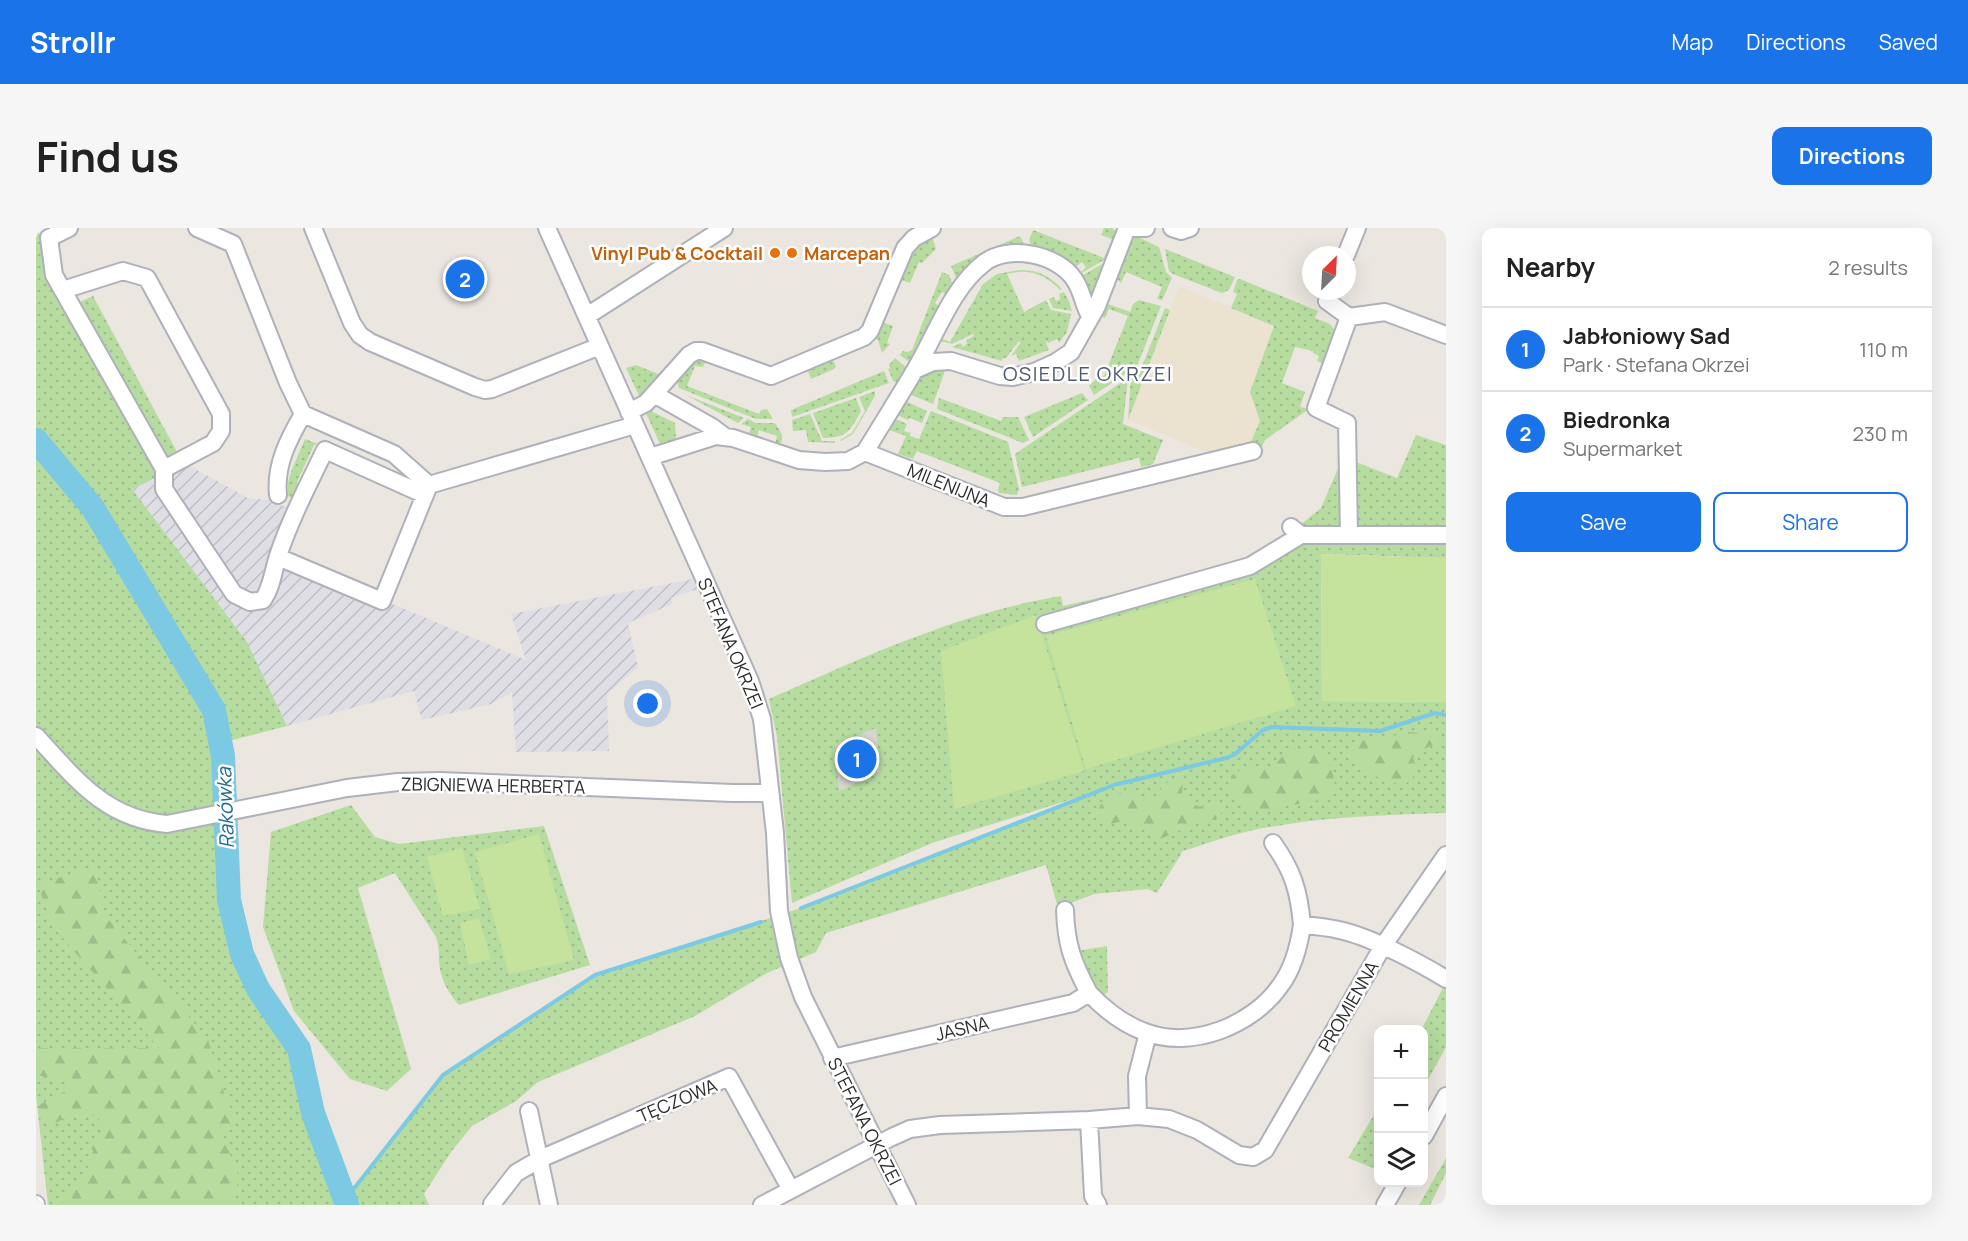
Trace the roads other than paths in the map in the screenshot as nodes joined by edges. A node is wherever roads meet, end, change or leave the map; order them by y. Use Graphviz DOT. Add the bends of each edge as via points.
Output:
graph roads {
  1 [pos="69,228"];
  2 [pos="197,228"];
  3 [pos="313,228"];
  4 [pos="547,228"];
  5 [pos="724,228"];
  6 [pos="932,228"];
  7 [pos="1127,228"];
  8 [pos="1132,228"];
  9 [pos="1146,228"];
  10 [pos="1172,228"];
  11 [pos="1190,228"];
  12 [pos="1357,228"];
  13 [pos="1350,246"];
  14 [pos="63,290"];
  15 [pos="1327,300"];
  16 [pos="586,316"];
  17 [pos="1090,316"];
  18 [pos="1349,317"];
  19 [pos="1446,335"];
  20 [pos="600,346"];
  21 [pos="915,370"];
  22 [pos="654,394"];
  23 [pos="303,414"];
  24 [pos="632,418"];
  25 [pos="724,436"];
  26 [pos="1253,451"];
  27 [pos="865,452"];
  28 [pos="650,457"];
  29 [pos="164,469"];
  30 [pos="427,490"];
  31 [pos="278,495"];
  32 [pos="1349,535"];
  33 [pos="1446,535"];
  34 [pos="278,557"];
  35 [pos="1045,624"];
  36 [pos="36,736"];
  37 [pos="770,793"];
  38 [pos="1273,843"];
  39 [pos="1446,855"];
  40 [pos="1065,910"];
  41 [pos="1302,925"];
  42 [pos="1383,946"];
  43 [pos="1446,980"];
  44 [pos="1089,993"];
  45 [pos="1148,1033"];
  46 [pos="832,1058"];
  47 [pos="1446,1096"];
  48 [pos="529,1111"];
  49 [pos="1138,1116"];
  50 [pos="1089,1120"];
  51 [pos="1426,1133"];
  52 [pos="877,1145"];
  53 [pos="540,1159"];
  54 [pos="1395,1187"];
  55 [pos="791,1190"];
  56 [pos="492,1204"];
  57 [pos="549,1205"];
  58 [pos="762,1205"];
  59 [pos="907,1205"];
  60 [pos="1098,1205"];
  61 [pos="1385,1205"];
  1 -- 14 [label="street" via="49,238 54,275"];
  2 -- 23 [label="street" via="233,244"];
  3 -- 20 [label="street" via="360,335 475,387 492,389"];
  4 -- 16 [label="street, STEFANA OKRZEI"];
  5 -- 16 [label="street"];
  6 -- 22 [label="street" via="905,248 864,338 771,376 696,351"];
  7 -- 17 [label="street"];
  8 -- 9 [label="street"];
  10 -- 11 [label="street"];
  12 -- 13 [label="street"];
  14 -- 29 [label="street"];
  14 -- 29 [label="street" via="123,271 147,278 221,414 221,431 213,443"];
  15 -- 18 [label="street"];
  16 -- 20 [label="street, STEFANA OKRZEI"];
  17 -- 21 [label="street" via="1071,352 1034,372 1000,376 943,360"];
  17 -- 21 [label="street" via="1074,279 1053,260 1032,255 1000,256 985,261 964,284"];
  18 -- 19 [label="street" via="1385,312"];
  18 -- 32 [label="street" via="1316,408 1347,423"];
  20 -- 24 [label="street, STEFANA OKRZEI"];
  21 -- 27 [label="street"];
  22 -- 24 [label="street"];
  22 -- 25 [label="street"];
  23 -- 30 [label="street" via="394,454"];
  23 -- 31 [label="street" via="281,457 276,480"];
  24 -- 28 [label="street, STEFANA OKRZEI"];
  24 -- 30 [label="street"];
  25 -- 27 [label="street" via="799,460 848,460"];
  25 -- 28 [label="street" via="708,437"];
  26 -- 27 [label="street, MILENIJNA" via="1023,507 1004,507"];
  28 -- 37 [label="street, STEFANA OKRZEI" via="750,681 762,719"];
  29 -- 34 [label="street" via="164,489 234,594 250,602 263,600 269,592"];
  30 -- 34 [label="street" via="325,450"];
  30 -- 34 [label="street" via="382,601"];
  32 -- 33 [label="street"];
  32 -- 35 [label="street" via="1296,531 1250,566"];
  36 -- 37 [label="street, ZBIGNIEWA HERBERTA" via="88,791 120,813 167,824 347,788 398,782"];
  37 -- 46 [label="street, STEFANA OKRZEI" via="779,911 789,958"];
  38 -- 41 [label="street" via="1296,883"];
  39 -- 42 [label="street, PROMIENNA"];
  40 -- 44 [label="street" via="1067,944"];
  41 -- 42 [label="street" via="1341,930"];
  41 -- 45 [label="street" via="1292,963 1281,985 1242,1021 1192,1037"];
  42 -- 43 [label="street"];
  42 -- 49 [label="street, PROMIENNA" via="1265,1150 1253,1157 1239,1155 1197,1130 1169,1119"];
  44 -- 45 [label="street" via="1115,1017"];
  44 -- 46 [label="street, JASNA" via="1073,1003"];
  45 -- 49 [label="street" via="1137,1076"];
  46 -- 52 [label="street, STEFANA OKRZEI"];
  47 -- 51 [label="street"];
  48 -- 53 [label="street"];
  49 -- 50 [label="street"];
  50 -- 52 [label="street" via="920,1127"];
  50 -- 60 [label="street" via="1093,1196"];
  52 -- 55 [label="street"];
  52 -- 59 [label="street, STEFANA OKRZEI"];
  53 -- 55 [label="street, TĘCZOWA" via="729,1077"];
  53 -- 56 [label="street, TĘCZOWA" via="516,1173"];
  53 -- 57 [label="street"];
  54 -- 61 [label="street"];
  55 -- 58 [label="street"];
}
